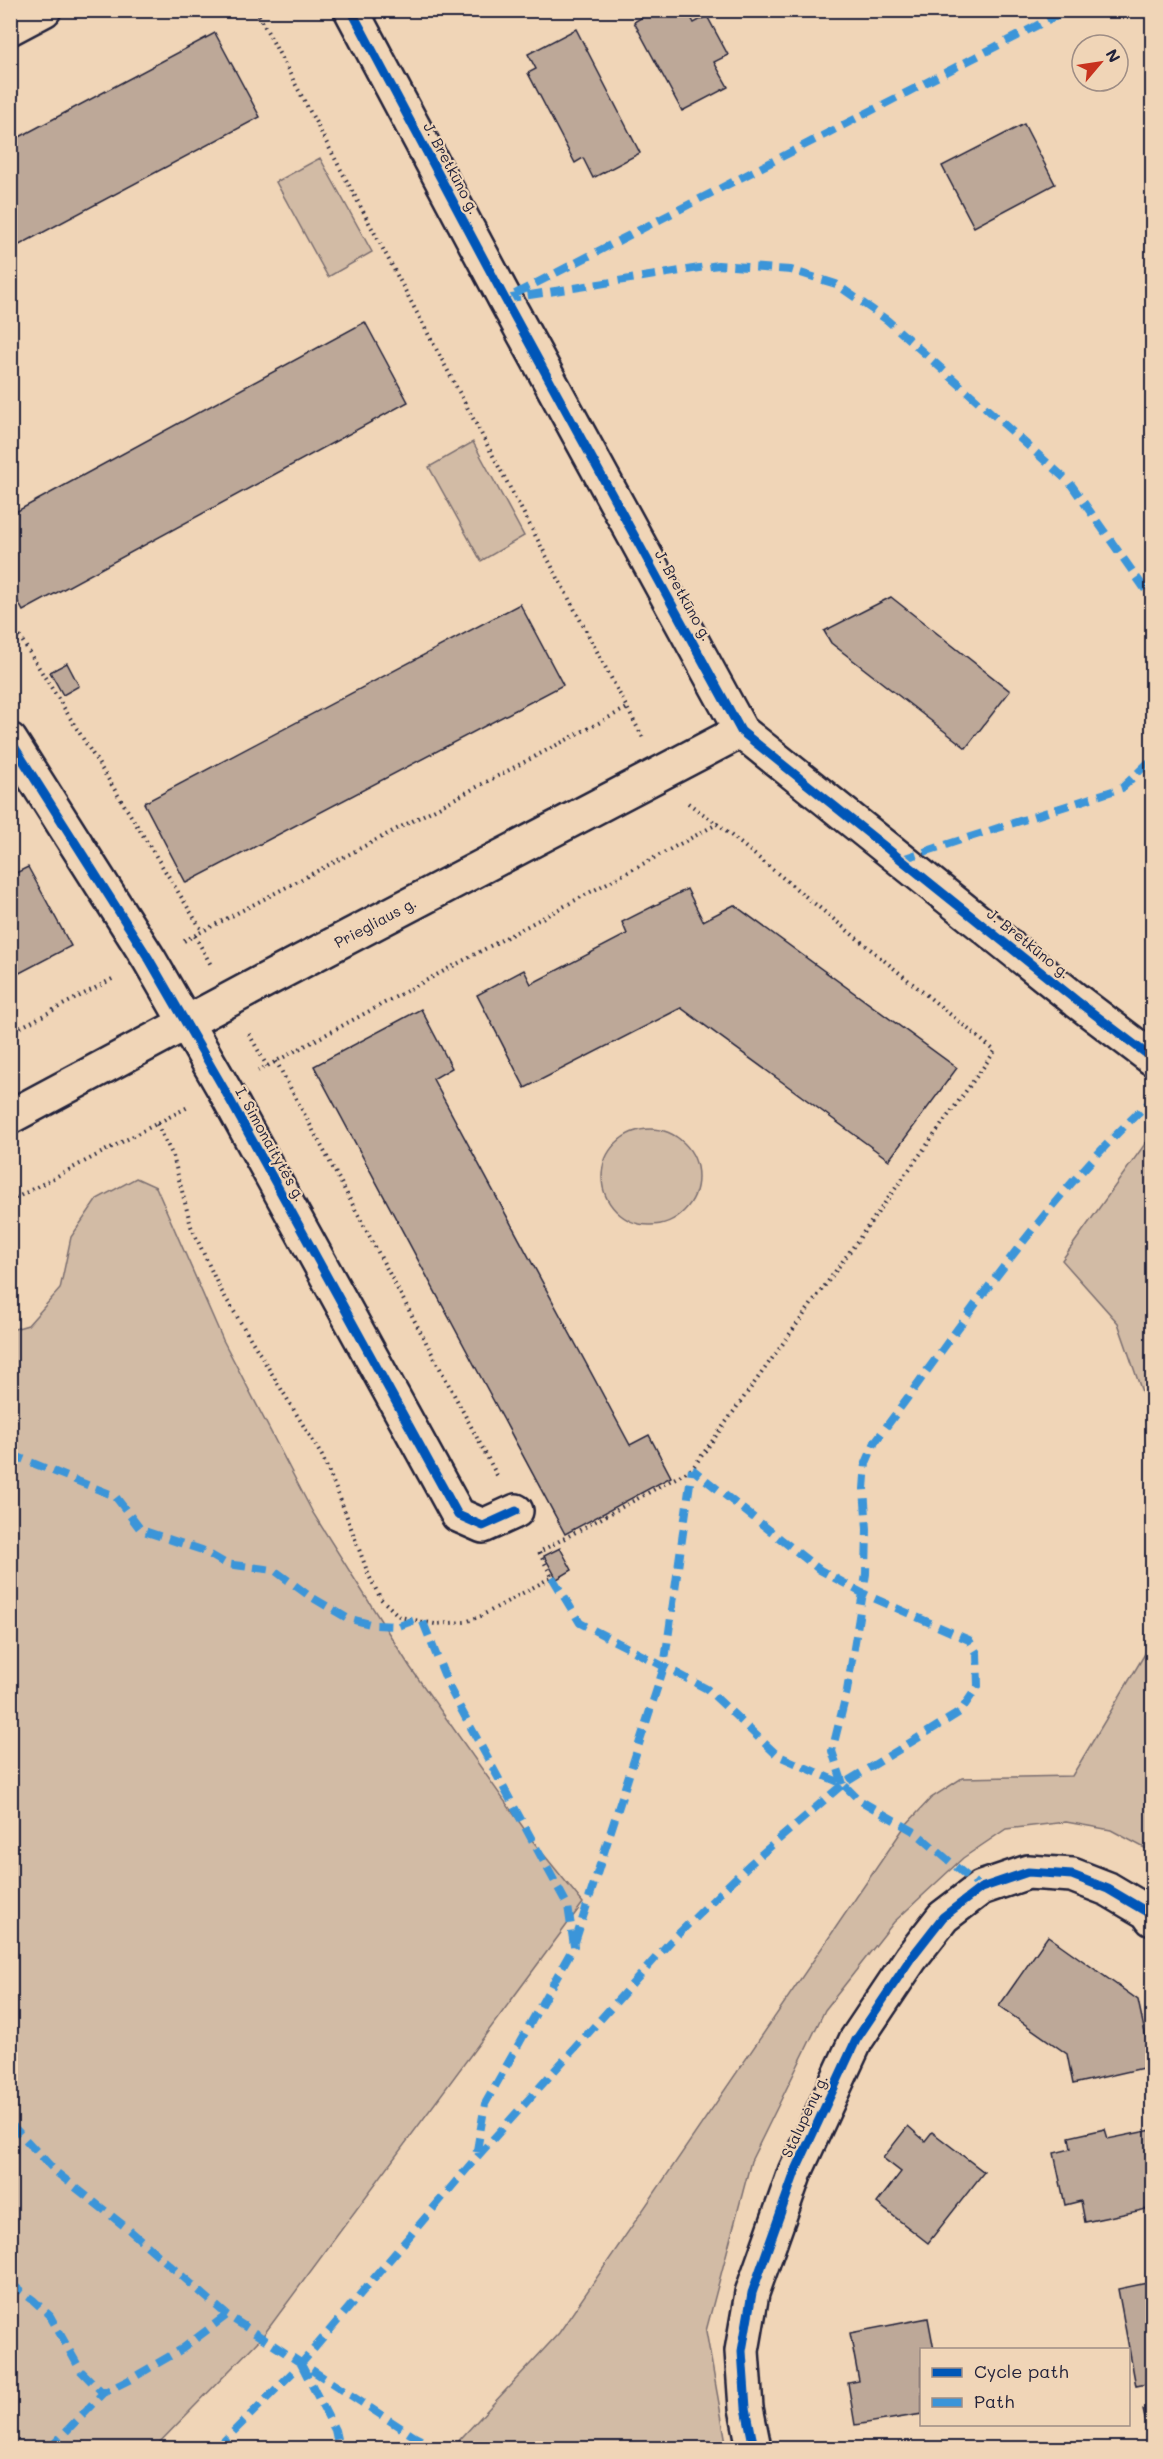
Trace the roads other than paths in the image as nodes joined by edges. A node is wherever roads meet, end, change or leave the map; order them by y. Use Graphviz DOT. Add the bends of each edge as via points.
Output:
graph roads {
  1 [pos="44,10"];
  2 [pos="351,10"];
  3 [pos="10,28"];
  4 [pos="741,731"];
  5 [pos="10,740"];
  6 [pos="186,1024"];
  7 [pos="1152,1058"];
  8 [pos="10,1117"];
  9 [pos="516,1511"];
  10 [pos="1152,1919"];
  11 [pos="754,2448"];
  1 -- 3 [label="street"];
  2 -- 4 [label="street, J. Bretkūno g."];
  4 -- 6 [label="street, Priegliaus g."];
  4 -- 7 [label="street, J. Bretkūno g."];
  5 -- 6 [label="street, I. Simonaitytės g."];
  6 -- 8 [label="street, Priegliaus g."];
  6 -- 9 [label="street, I. Simonaitytės g." via="458,1515 483,1526"];
  10 -- 11 [label="street, Stalupėnų g." via="1108,1889 1072,1875 1028,1872 981,1888 943,1917 911,1958 856,2040 795,2172 752,2293 742,2351 746,2408"];
}
